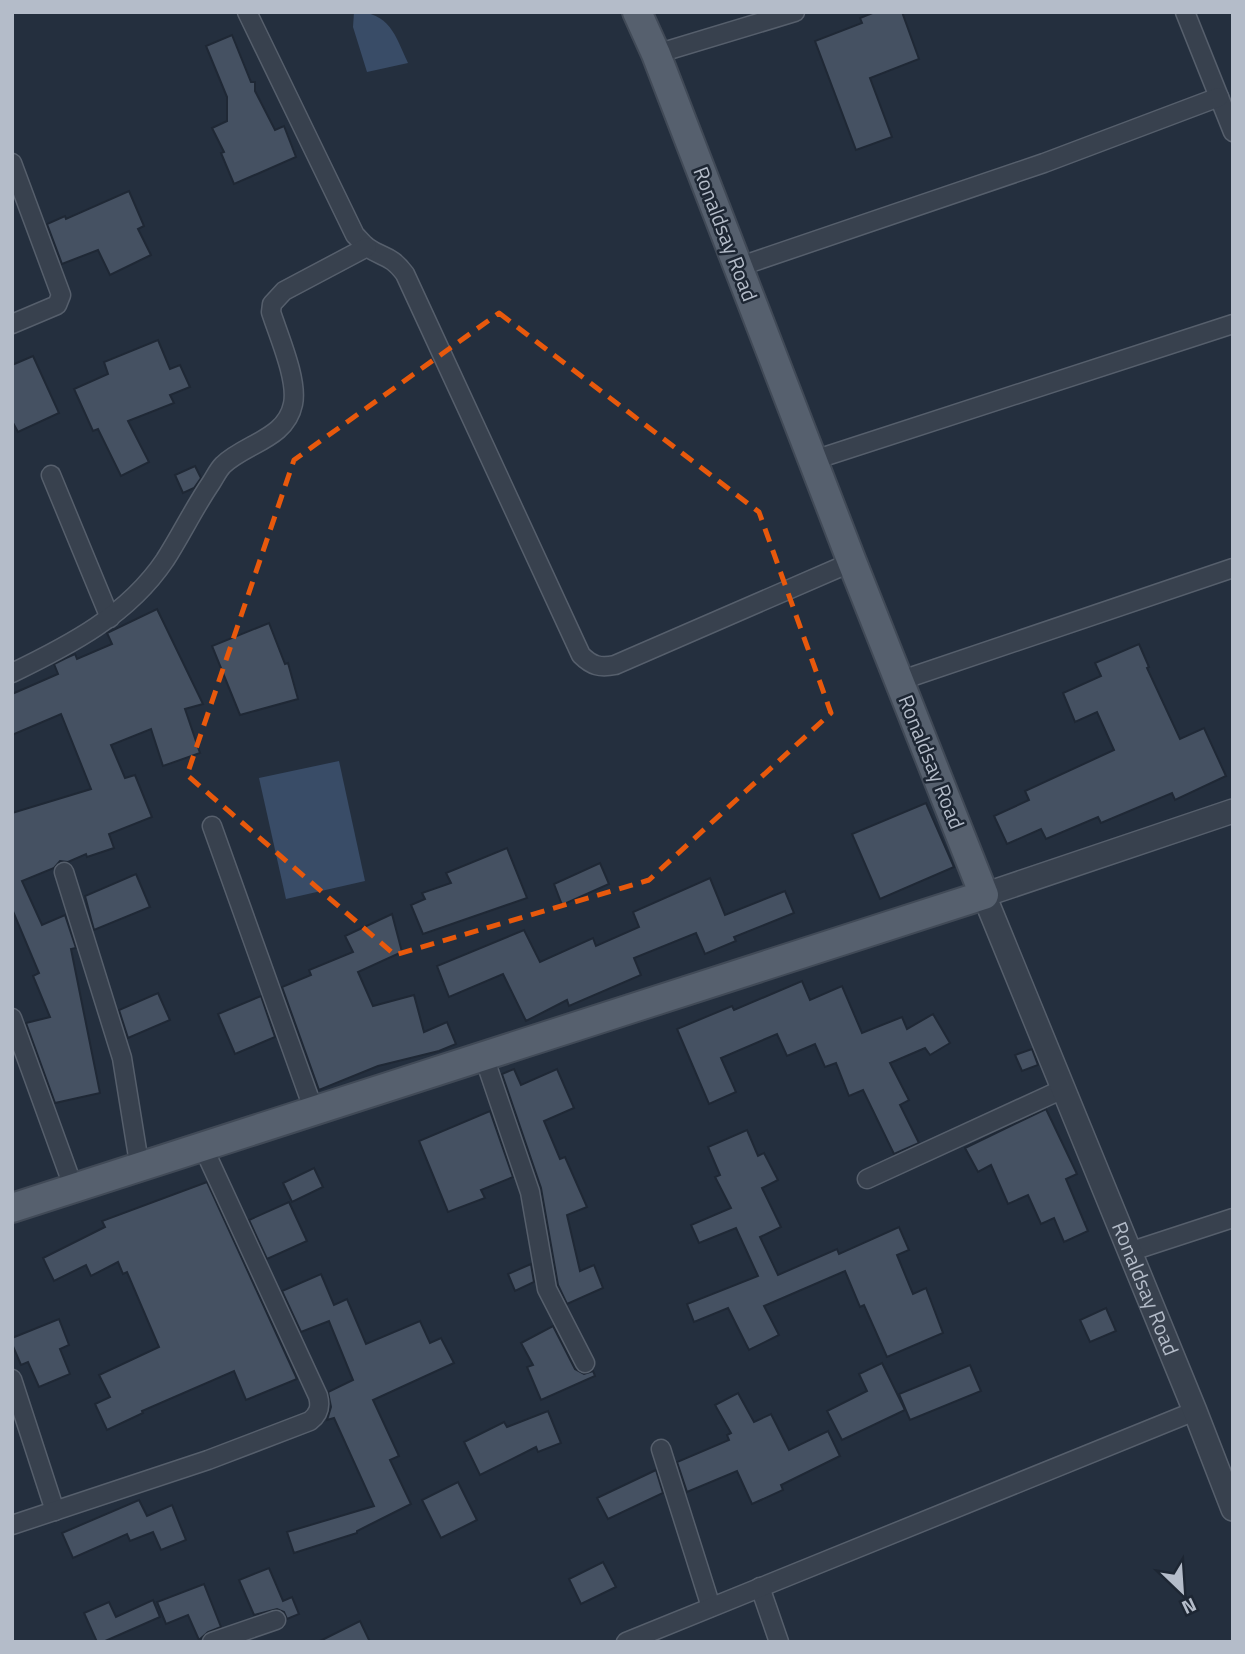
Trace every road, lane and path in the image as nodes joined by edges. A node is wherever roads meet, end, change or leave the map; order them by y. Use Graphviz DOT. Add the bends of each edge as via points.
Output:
graph roads {
  1 [pos="247,12"];
  2 [pos="637,12"];
  3 [pos="795,12"];
  4 [pos="1185,12"];
  5 [pos="656,54"];
  6 [pos="1219,97"];
  7 [pos="1233,132"];
  8 [pos="12,163"];
  9 [pos="367,247"];
  10 [pos="738,267"];
  11 [pos="12,324"];
  12 [pos="1233,324"];
  13 [pos="814,460"];
  14 [pos="51,475"];
  15 [pos="852,562"];
  16 [pos="1233,568"];
  17 [pos="110,618"];
  18 [pos="12,673"];
  19 [pos="899,681"];
  20 [pos="1233,811"];
  21 [pos="212,826"];
  22 [pos="64,872"];
  23 [pos="984,895"];
  24 [pos="12,1018"];
  25 [pos="484,1058"];
  26 [pos="1063,1089"];
  27 [pos="314,1111"];
  28 [pos="203,1147"];
  29 [pos="140,1168"];
  30 [pos="867,1179"];
  31 [pos="74,1189"];
  32 [pos="12,1208"];
  33 [pos="1233,1218"];
  34 [pos="1129,1251"];
  35 [pos="585,1363"];
  36 [pos="12,1379"];
  37 [pos="1195,1411"];
  38 [pos="661,1449"];
  39 [pos="1233,1509"];
  40 [pos="55,1511"];
  41 [pos="12,1525"];
  42 [pos="760,1587"];
  43 [pos="711,1607"];
  44 [pos="276,1620"];
  45 [pos="212,1642"];
  46 [pos="626,1642"];
  47 [pos="779,1642"];
  1 -- 9 [label="street" via="355,235"];
  2 -- 5 [label="main road, Ronaldsay Road"];
  3 -- 5 [label="street"];
  4 -- 6 [label="street"];
  5 -- 10 [label="main road, Ronaldsay Road"];
  6 -- 7 [label="street"];
  6 -- 10 [label="street" via="1044,163"];
  8 -- 11 [label="street" via="61,295 57,305"];
  9 -- 15 [label="street" via="386,255 405,274 588,662 615,665"];
  9 -- 17 [label="street" via="276,297 271,312 295,386 287,421 223,466 164,562 142,590"];
  10 -- 13 [label="main road, Ronaldsay Road"];
  12 -- 13 [label="street"];
  13 -- 15 [label="main road, Ronaldsay Road"];
  14 -- 17 [label="street"];
  15 -- 19 [label="main road, Ronaldsay Road"];
  16 -- 19 [label="street"];
  17 -- 18 [label="street"];
  19 -- 23 [label="main road, Ronaldsay Road"];
  20 -- 23 [label="street"];
  21 -- 27 [label="street"];
  22 -- 29 [label="street" via="122,1058"];
  23 -- 25 [label="main road"];
  23 -- 26 [label="street, Ronaldsay Road"];
  24 -- 31 [label="street"];
  25 -- 27 [label="main road"];
  25 -- 35 [label="street" via="530,1192 547,1289"];
  26 -- 30 [label="street"];
  26 -- 34 [label="street, Ronaldsay Road"];
  27 -- 28 [label="main road"];
  28 -- 29 [label="main road"];
  28 -- 40 [label="street" via="318,1396 317,1416 208,1460"];
  29 -- 31 [label="main road"];
  31 -- 32 [label="main road"];
  33 -- 34 [label="street"];
  34 -- 37 [label="street, Ronaldsay Road"];
  36 -- 40 [label="street"];
  37 -- 39 [label="street, Ronaldsay Road"];
  37 -- 42 [label="street"];
  38 -- 43 [label="street"];
  40 -- 41 [label="street"];
  42 -- 43 [label="street"];
  42 -- 47 [label="street"];
  43 -- 46 [label="street"];
  44 -- 45 [label="street"];
}
